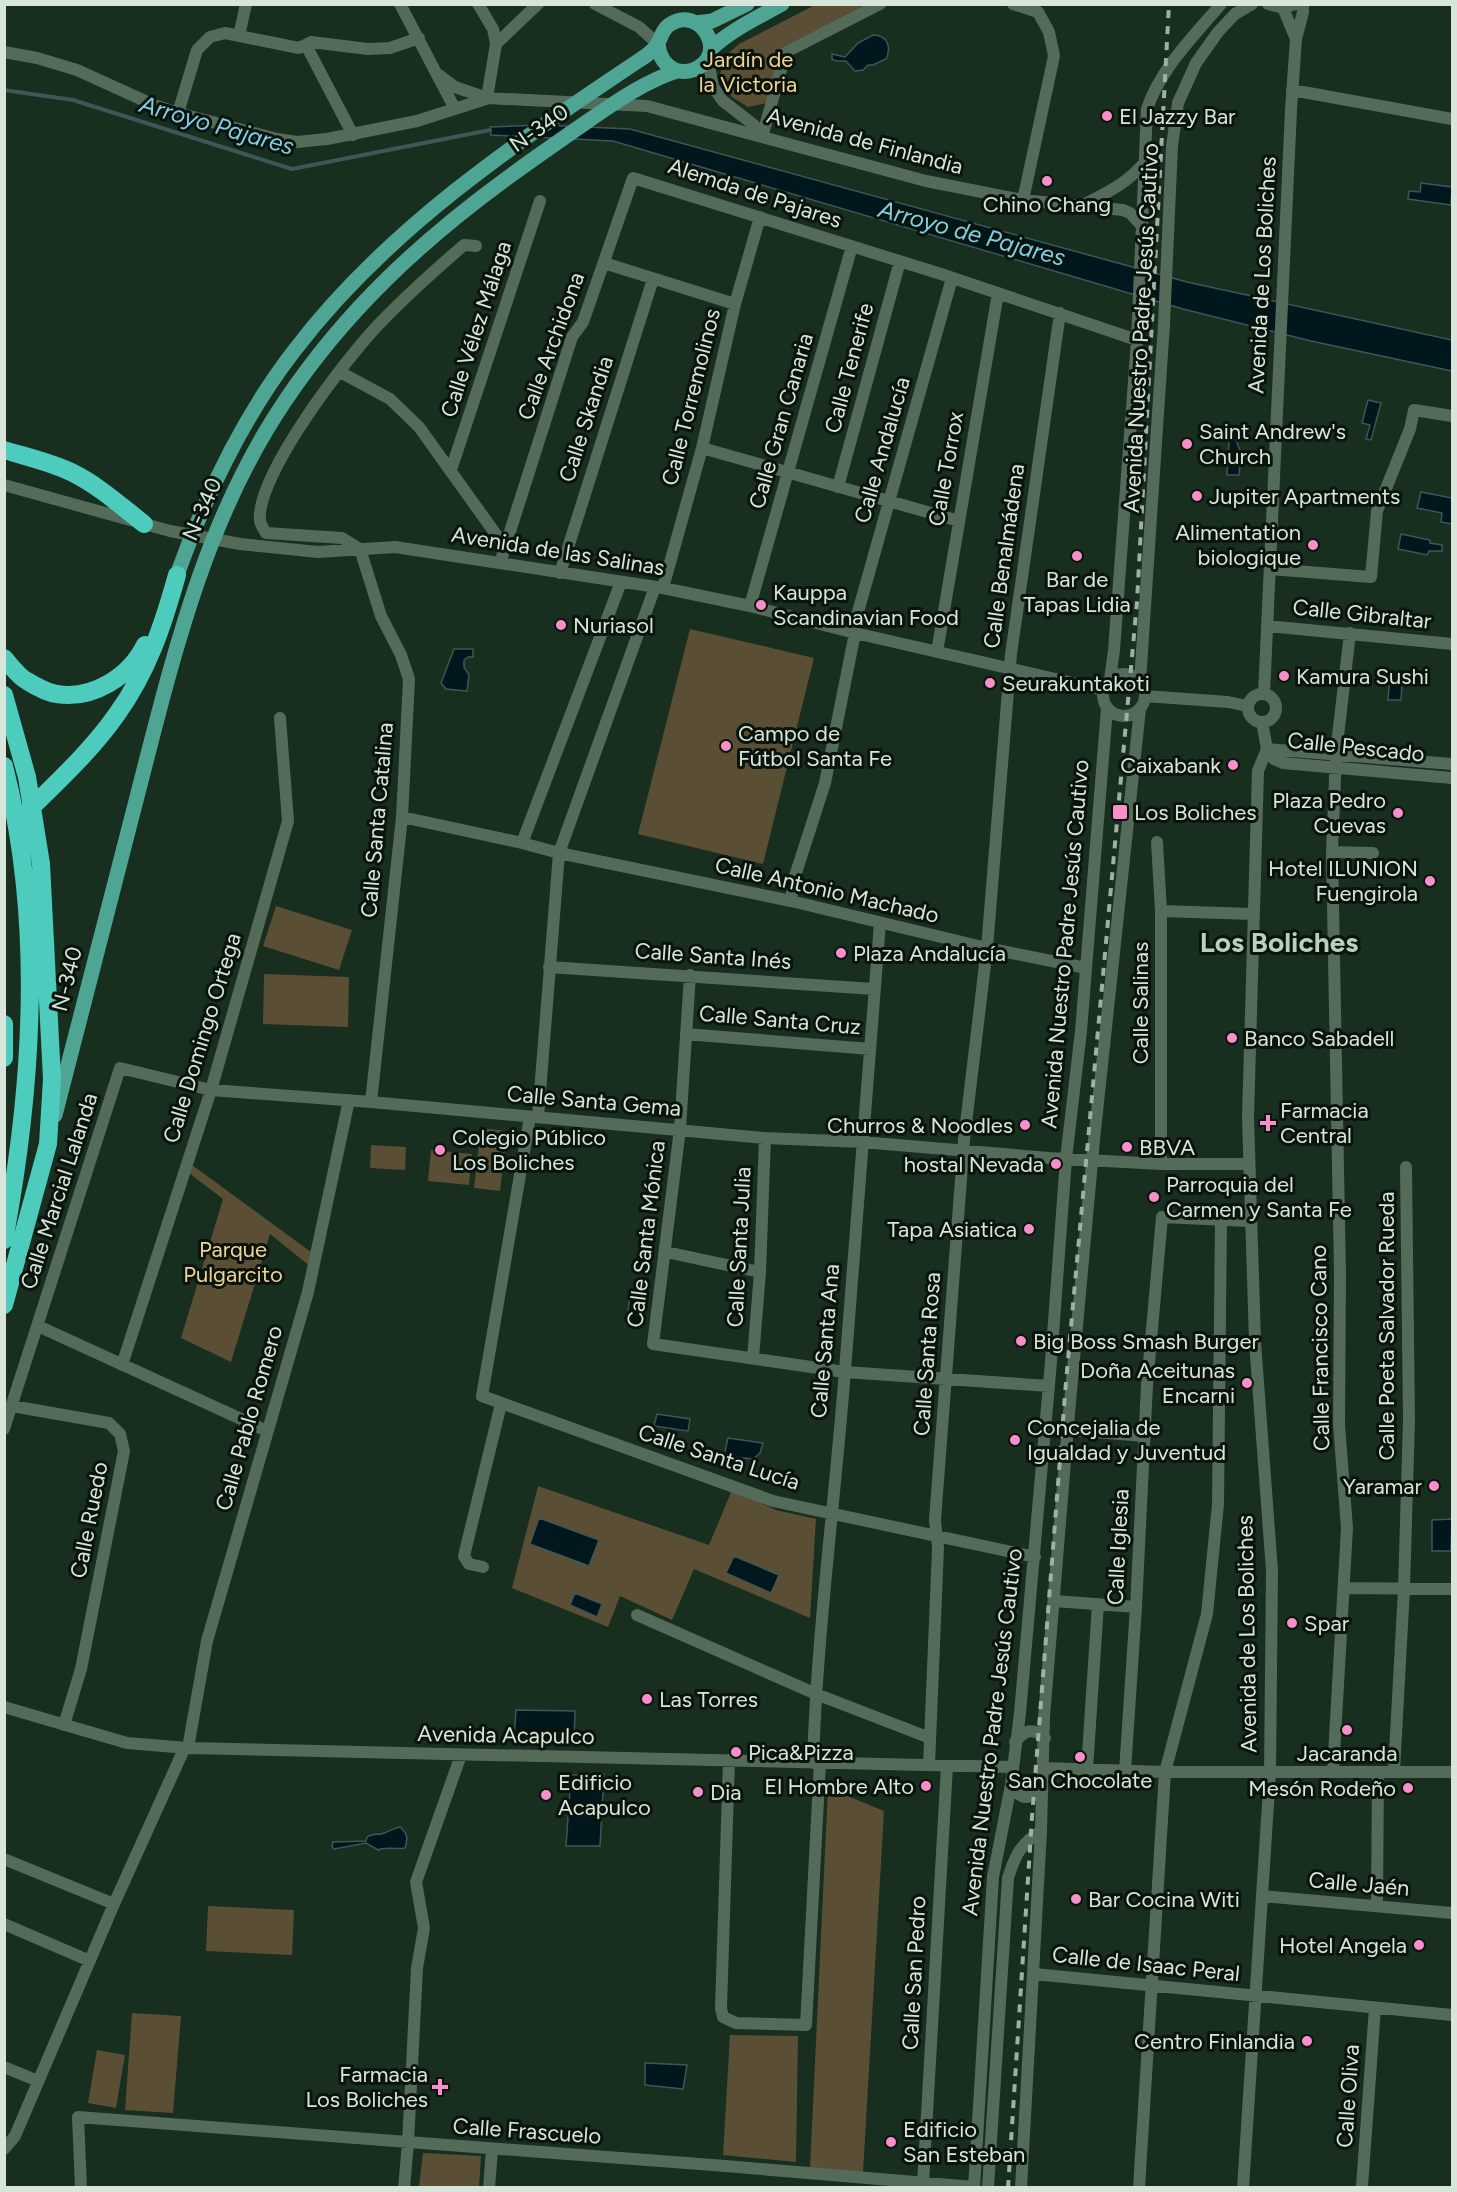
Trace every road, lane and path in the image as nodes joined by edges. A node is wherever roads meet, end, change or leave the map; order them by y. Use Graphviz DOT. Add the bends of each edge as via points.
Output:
graph roads {
  1 [pos="246,4"];
  2 [pos="400,4"];
  3 [pos="478,4"];
  4 [pos="537,4"];
  5 [pos="595,4"];
  6 [pos="747,4"];
  7 [pos="782,4"];
  8 [pos="880,4"];
  9 [pos="1013,4"];
  10 [pos="1221,4"];
  11 [pos="1252,4"];
  12 [pos="1268,4"];
  13 [pos="1303,4"];
  14 [pos="1289,6"];
  15 [pos="696,22"];
  16 [pos="669,25"];
  17 [pos="639,27"];
  18 [pos="239,36"];
  19 [pos="419,38"];
  20 [pos="1296,39"];
  21 [pos="496,44"];
  22 [pos="658,44"];
  23 [pos="306,45"];
  24 [pos="4,52"];
  25 [pos="710,54"];
  26 [pos="677,71"];
  27 [pos="439,75"];
  28 [pos="1293,90"];
  29 [pos="487,98"];
  30 [pos="455,109"];
  31 [pos="178,114"];
  32 [pos="1452,119"];
  33 [pos="353,135"];
  34 [pos="762,137"];
  35 [pos="1144,162"];
  36 [pos="633,178"];
  37 [pos="1023,200"];
  38 [pos="540,201"];
  39 [pos="1082,205"];
  40 [pos="760,217"];
  41 [pos="1142,226"];
  42 [pos="476,246"];
  43 [pos="852,246"];
  44 [pos="900,261"];
  45 [pos="604,263"];
  46 [pos="952,278"];
  47 [pos="653,279"];
  48 [pos="998,293"];
  49 [pos="735,304"];
  50 [pos="1060,313"];
  51 [pos="1137,340"];
  52 [pos="340,372"];
  53 [pos="1452,416"];
  54 [pos="702,448"];
  55 [pos="4,450"];
  56 [pos="451,470"];
  57 [pos="788,472"];
  58 [pos="4,485"];
  59 [pos="838,487"];
  60 [pos="889,501"];
  61 [pos="959,521"];
  62 [pos="144,524"];
  63 [pos="505,547"];
  64 [pos="360,549"];
  65 [pos="500,563"];
  66 [pos="1270,569"];
  67 [pos="560,573"];
  68 [pos="177,575"];
  69 [pos="621,582"];
  70 [pos="659,587"];
  71 [pos="750,606"];
  72 [pos="1268,626"];
  73 [pos="855,633"];
  74 [pos="1350,633"];
  75 [pos="1452,644"];
  76 [pos="937,652"];
  77 [pos="4,658"];
  78 [pos="1010,670"];
  79 [pos="1110,679"];
  80 [pos="1140,681"];
  81 [pos="1103,690"];
  82 [pos="1264,694"];
  83 [pos="4,695"];
  84 [pos="1145,696"];
  85 [pos="1247,706"];
  86 [pos="1107,708"];
  87 [pos="1140,709"];
  88 [pos="280,718"];
  89 [pos="1262,723"];
  90 [pos="1267,749"];
  91 [pos="1336,753"];
  92 [pos="1452,764"];
  93 [pos="4,766"];
  94 [pos="1336,767"];
  95 [pos="1452,778"];
  96 [pos="402,818"];
  97 [pos="4,835"];
  98 [pos="1157,842"];
  99 [pos="522,843"];
  100 [pos="1332,852"];
  101 [pos="559,853"];
  102 [pos="1373,853"];
  103 [pos="791,901"];
  104 [pos="1161,911"];
  105 [pos="1253,914"];
  106 [pos="880,923"];
  107 [pos="987,948"];
  108 [pos="549,967"];
  109 [pos="1086,968"];
  110 [pos="690,975"];
  111 [pos="874,989"];
  112 [pos="4,1024"];
  113 [pos="686,1034"];
  114 [pos="870,1049"];
  115 [pos="4,1058"];
  116 [pos="120,1068"];
  117 [pos="211,1090"];
  118 [pos="348,1100"];
  119 [pos="371,1102"];
  120 [pos="534,1117"];
  121 [pos="680,1129"];
  122 [pos="765,1138"];
  123 [pos="862,1142"];
  124 [pos="48,1144"];
  125 [pos="963,1151"];
  126 [pos="1066,1158"];
  127 [pos="1093,1161"];
  128 [pos="1161,1164"];
  129 [pos="1248,1164"];
  130 [pos="1406,1167"];
  131 [pos="1221,1220"];
  132 [pos="1250,1221"];
  133 [pos="4,1240"];
  134 [pos="666,1252"];
  135 [pos="760,1272"];
  136 [pos="4,1305"];
  137 [pos="38,1326"];
  138 [pos="753,1358"];
  139 [pos="122,1365"];
  140 [pos="845,1372"];
  141 [pos="946,1378"];
  142 [pos="1049,1386"];
  143 [pos="501,1404"];
  144 [pos="12,1406"];
  145 [pos="4,1429"];
  146 [pos="1069,1430"];
  147 [pos="267,1431"];
  148 [pos="1145,1436"];
  149 [pos="831,1512"];
  150 [pos="937,1536"];
  151 [pos="1035,1557"];
  152 [pos="483,1567"];
  153 [pos="1345,1588"];
  154 [pos="1404,1589"];
  155 [pos="1452,1589"];
  156 [pos="1054,1602"];
  157 [pos="1093,1604"];
  158 [pos="1136,1607"];
  159 [pos="637,1615"];
  160 [pos="816,1694"];
  161 [pos="4,1707"];
  162 [pos="64,1725"];
  163 [pos="930,1738"];
  164 [pos="1045,1738"];
  165 [pos="1014,1744"];
  166 [pos="187,1748"];
  167 [pos="461,1755"];
  168 [pos="729,1760"];
  169 [pos="817,1763"];
  170 [pos="929,1765"];
  171 [pos="947,1766"];
  172 [pos="1013,1767"];
  173 [pos="1044,1768"];
  174 [pos="1087,1769"];
  175 [pos="1125,1771"];
  176 [pos="1165,1772"];
  177 [pos="1333,1772"];
  178 [pos="1378,1772"];
  179 [pos="1394,1772"];
  180 [pos="1452,1772"];
  181 [pos="1270,1773"];
  182 [pos="1011,1785"];
  183 [pos="1042,1791"];
  184 [pos="1041,1831"];
  185 [pos="4,1859"];
  186 [pos="1262,1896"];
  187 [pos="114,1904"];
  188 [pos="1377,1906"];
  189 [pos="1452,1913"];
  190 [pos="4,1924"];
  191 [pos="90,1961"];
  192 [pos="1034,1974"];
  193 [pos="1151,1984"];
  194 [pos="1254,1995"];
  195 [pos="1376,2008"];
  196 [pos="1452,2015"];
  197 [pos="4,2067"];
  198 [pos="38,2080"];
  199 [pos="408,2143"];
  200 [pos="4,2149"];
  201 [pos="492,2149"];
  202 [pos="798,2174"];
  203 [pos="916,2184"];
  204 [pos="1362,2186"];
  205 [pos="81,2187"];
  206 [pos="404,2187"];
  207 [pos="489,2187"];
  208 [pos="797,2187"];
  209 [pos="974,2187"];
  210 [pos="988,2187"];
  211 [pos="1021,2187"];
  212 [pos="1139,2187"];
  213 [pos="1243,2187"];
  1 -- 18 [label="street"];
  2 -- 19 [label="street"];
  3 -- 21 [label="street" via="493,29"];
  4 -- 21 [label="street"];
  5 -- 17 [label="street"];
  6 -- 15 [label="main road" via="712,21"];
  7 -- 25 [label="main road, N-340" via="732,32"];
  8 -- 34 [label="street" via="786,52"];
  9 -- 37 [label="street" via="1038,12 1049,32 1054,56"];
  10 -- 35 [label="street, Avenida Nuestro Padre Jesús Cautivo" via="1153,89 1147,109"];
  11 -- 80 [label="street, Avenida Nuestro Padre Jesús Cautivo" via="1235,14 1218,32 1196,63 1178,103 1172,146"];
  12 -- 14 [label="street"];
  13 -- 20 [label="street, Avenida de Los Boliches"];
  14 -- 20 [label="street, Avenida de Los Boliches"];
  15 -- 16 [label="main road" via="679,20"];
  15 -- 25 [label="main road" via="710,38"];
  16 -- 17 [label="street"];
  16 -- 22 [label="main road, N-340"];
  17 -- 22 [label="street"];
  18 -- 23 [label="street" via="299,48"];
  18 -- 31 [label="street" via="225,33 210,37 197,50"];
  19 -- 23 [label="street" via="390,48 311,42"];
  19 -- 27 [label="street"];
  20 -- 28 [label="street, Avenida de Los Boliches"];
  21 -- 29 [label="street"];
  22 -- 26 [label="main road" via="662,58"];
  22 -- 68 [label="main road, N-340" via="427,213 351,284 294,350 267,390 228,457"];
  23 -- 33 [label="street"];
  24 -- 31 [label="street" via="77,70"];
  25 -- 26 [label="main road, N-340" via="699,68"];
  25 -- 34 [label="street" via="713,87"];
  26 -- 124 [label="main road, N-340" via="633,90 537,157 401,263 312,362 244,470 207,554 176,645"];
  27 -- 29 [label="street, Avenida de Finlandia" via="455,87"];
  27 -- 30 [label="street"];
  28 -- 32 [label="street"];
  28 -- 66 [label="street, Avenida de Los Boliches"];
  29 -- 30 [label="street"];
  29 -- 34 [label="street, Avenida de Finlandia" via="647,106"];
  30 -- 33 [label="street"];
  31 -- 33 [label="street" via="297,142"];
  34 -- 37 [label="street, Avenida de Finlandia" via="926,181"];
  35 -- 39 [label="street" via="1125,182"];
  35 -- 41 [label="street, Avenida Nuestro Padre Jesús Cautivo"];
  36 -- 40 [label="street, Alemda de Pajares"];
  36 -- 45 [label="street, Calle Archidona"];
  37 -- 39 [label="street, Avenida de Finlandia"];
  38 -- 56 [label="street, Calle Vélez Málaga"];
  39 -- 41 [label="street, Avenida de Finlandia" via="1123,210"];
  40 -- 43 [label="street, Alemda de Pajares"];
  40 -- 49 [label="street, Calle Torremolinos"];
  41 -- 51 [label="street, Avenida Nuestro Padre Jesús Cautivo"];
  42 -- 52 [label="street" via="464,245 416,287"];
  43 -- 44 [label="street, Alemda de Pajares"];
  43 -- 57 [label="street, Calle Gran Canaria"];
  44 -- 46 [label="street, Alemda de Pajares"];
  44 -- 59 [label="street, Calle Tenerife"];
  45 -- 47 [label="street"];
  45 -- 63 [label="street, Calle Archidona" via="583,322 572,337"];
  46 -- 48 [label="street, Alemda de Pajares"];
  46 -- 60 [label="street, Calle Andalucía"];
  47 -- 49 [label="street"];
  47 -- 67 [label="street, Calle Skandia"];
  48 -- 50 [label="street, Alemda de Pajares"];
  48 -- 61 [label="street, Calle Torrox"];
  49 -- 54 [label="street, Calle Torremolinos"];
  50 -- 51 [label="street, Alemda de Pajares"];
  50 -- 78 [label="street, Calle Benalmádena"];
  51 -- 79 [label="street, Avenida Nuestro Padre Jesús Cautivo"];
  52 -- 56 [label="street" via="390,399 419,427"];
  52 -- 64 [label="street" via="281,456 263,495 260,522 266,533 342,538"];
  53 -- 66 [label="street" via="1414,410 1377,511 1371,577"];
  54 -- 57 [label="street"];
  54 -- 70 [label="street, Calle Torremolinos"];
  55 -- 62 [label="highway" via="73,473"];
  56 -- 63 [label="street"];
  57 -- 59 [label="street"];
  57 -- 71 [label="street, Calle Gran Canaria"];
  58 -- 62 [label="street, Avenida de las Salinas"];
  59 -- 60 [label="street"];
  60 -- 61 [label="street"];
  60 -- 73 [label="street, Calle Andalucía"];
  61 -- 76 [label="street, Calle Torrox"];
  62 -- 64 [label="street, Avenida de las Salinas" via="240,544 318,552"];
  63 -- 65 [label="street, Calle Archidona"];
  64 -- 65 [label="street, Avenida de las Salinas" via="395,547"];
  64 -- 96 [label="street, Calle Santa Catalina" via="381,615 402,655 409,679"];
  65 -- 67 [label="street, Avenida de las Salinas"];
  66 -- 72 [label="street, Avenida de Los Boliches"];
  67 -- 69 [label="street, Avenida de las Salinas"];
  68 -- 77 [label="highway" via="140,654 121,676 89,693 57,694 26,681"];
  68 -- 97 [label="highway" via="161,632 117,714 81,757"];
  69 -- 70 [label="street, Avenida de las Salinas"];
  69 -- 99 [label="street"];
  70 -- 71 [label="street, Avenida de las Salinas"];
  70 -- 101 [label="street, Calle Torremolinos"];
  71 -- 73 [label="street, Avenida de las Salinas"];
  72 -- 74 [label="street, Calle Gibraltar"];
  72 -- 82 [label="street, Avenida de Los Boliches"];
  73 -- 76 [label="street, Avenida de las Salinas"];
  73 -- 103 [label="street, Calle Andalucía" via="825,783 794,879"];
  74 -- 75 [label="street, Calle Gibraltar"];
  74 -- 91 [label="street, Calle Francisco Cano"];
  76 -- 78 [label="street, Avenida de las Salinas"];
  78 -- 81 [label="street, Avenida de las Salinas"];
  78 -- 107 [label="street, Calle Benalmádena"];
  79 -- 80 [label="street" via="1129,674"];
  79 -- 81 [label="street"];
  80 -- 84 [label="street"];
  81 -- 86 [label="street"];
  82 -- 85 [label="street" via="1255,695"];
  82 -- 89 [label="street" via="1272,698 1276,711"];
  83 -- 124 [label="highway" via="27,777 41,864 52,1079"];
  84 -- 85 [label="street"];
  84 -- 87 [label="street"];
  85 -- 89 [label="street" via="1250,717"];
  86 -- 87 [label="street" via="1123,716"];
  86 -- 109 [label="street, Avenida Nuestro Padre Jesús Cautivo"];
  87 -- 127 [label="street, Avenida Nuestro Padre Jesús Cautivo"];
  88 -- 117 [label="street, Calle Domingo Ortega" via="288,821"];
  89 -- 90 [label="street, Avenida de Los Boliches"];
  90 -- 91 [label="street, Calle Pescado"];
  90 -- 94 [label="street, Calle Pescado" via="1283,763"];
  90 -- 105 [label="street, Avenida de Los Boliches" via="1258,771"];
  91 -- 92 [label="street, Calle Pescado"];
  91 -- 94 [label="street, Calle Francisco Cano"];
  93 -- 133 [label="highway" via="23,875 30,967 24,1115"];
  94 -- 95 [label="street, Calle Pescado"];
  94 -- 100 [label="street, Calle Francisco Cano"];
  96 -- 99 [label="street, Calle Antonio Machado"];
  96 -- 119 [label="street, Calle Santa Catalina"];
  98 -- 104 [label="street, Calle Salinas"];
  99 -- 101 [label="street, Calle Antonio Machado"];
  100 -- 102 [label="street"];
  100 -- 153 [label="street, Calle Francisco Cano" via="1340,1425 1347,1528"];
  101 -- 103 [label="street, Calle Antonio Machado"];
  101 -- 108 [label="street, Calle Torremolinos"];
  103 -- 106 [label="street, Calle Antonio Machado"];
  104 -- 105 [label="street"];
  104 -- 128 [label="street, Calle Salinas"];
  105 -- 129 [label="street, Avenida de Los Boliches"];
  106 -- 107 [label="street, Calle Antonio Machado"];
  106 -- 111 [label="street, Calle Santa Ana"];
  107 -- 109 [label="street, Calle Antonio Machado"];
  107 -- 125 [label="street, Calle Santa Rosa"];
  108 -- 110 [label="street, Calle Santa Inés"];
  108 -- 120 [label="street, Calle Torremolinos"];
  109 -- 126 [label="street, Avenida Nuestro Padre Jesús Cautivo"];
  110 -- 111 [label="street, Calle Santa Inés"];
  110 -- 113 [label="street, Calle Santa Mónica"];
  111 -- 114 [label="street, Calle Santa Ana"];
  112 -- 115 [label="highway"];
  113 -- 114 [label="street, Calle Santa Cruz"];
  113 -- 121 [label="street, Calle Santa Mónica"];
  114 -- 123 [label="street, Calle Santa Ana"];
  116 -- 117 [label="street, Calle Santa Gema"];
  116 -- 137 [label="street, Calle Marcial Lalanda"];
  117 -- 118 [label="street, Calle Santa Gema"];
  117 -- 139 [label="street, Calle Domingo Ortega"];
  118 -- 119 [label="street, Calle Santa Gema"];
  118 -- 147 [label="street, Calle Pablo Romero" via="308,1292"];
  119 -- 120 [label="street, Calle Santa Gema"];
  120 -- 121 [label="street, Calle Santa Gema"];
  120 -- 143 [label="street, Calle Torremolinos" via="482,1396"];
  121 -- 122 [label="street, Calle Santa Gema"];
  121 -- 134 [label="street, Calle Santa Mónica"];
  122 -- 123 [label="street, Calle Santa Gema"];
  122 -- 135 [label="street, Calle Santa Julia"];
  123 -- 125 [label="street, Calle Santa Gema"];
  123 -- 140 [label="street, Calle Santa Ana"];
  124 -- 136 [label="highway"];
  125 -- 126 [label="street, Calle Santa Gema"];
  125 -- 141 [label="street, Calle Santa Rosa"];
  126 -- 127 [label="street, Calle Santa Gema"];
  126 -- 142 [label="street, Avenida Nuestro Padre Jesús Cautivo"];
  127 -- 128 [label="street, Calle Santa Gema"];
  127 -- 146 [label="street, Avenida Nuestro Padre Jesús Cautivo"];
  128 -- 129 [label="street, Calle Santa Gema"];
  129 -- 132 [label="street, Avenida de Los Boliches"];
  130 -- 154 [label="street, Calle Poeta Salvador Rueda" via="1409,1420"];
  131 -- 132 [label="street"];
  131 -- 148 [label="street, Calle Iglesia" via="1162,1217"];
  131 -- 176 [label="street" via="1218,1504 1207,1614"];
  132 -- 181 [label="street, Avenida de Los Boliches" via="1272,1571"];
  134 -- 135 [label="street"];
  134 -- 138 [label="street, Calle Santa Mónica" via="653,1344"];
  135 -- 138 [label="street, Calle Santa Julia"];
  137 -- 139 [label="street"];
  137 -- 144 [label="street, Calle Marcial Lalanda"];
  138 -- 140 [label="street"];
  139 -- 147 [label="street"];
  140 -- 141 [label="street"];
  140 -- 149 [label="street, Calle Santa Ana"];
  141 -- 142 [label="street"];
  141 -- 150 [label="street, Calle Santa Rosa"];
  142 -- 151 [label="street, Avenida Nuestro Padre Jesús Cautivo"];
  143 -- 149 [label="street, Calle Santa Lucía" via="773,1501"];
  143 -- 152 [label="street" via="464,1556 469,1564"];
  144 -- 145 [label="street, Calle Marcial Lalanda"];
  144 -- 162 [label="street, Calle Ruedo" via="109,1424 120,1434 124,1451 81,1668"];
  146 -- 148 [label="street"];
  146 -- 156 [label="street, Avenida Nuestro Padre Jesús Cautivo"];
  147 -- 166 [label="street, Calle Pablo Romero" via="207,1641"];
  148 -- 158 [label="street, Calle Iglesia"];
  149 -- 150 [label="street, Calle Santa Lucía"];
  149 -- 160 [label="street, Calle Santa Ana"];
  150 -- 151 [label="street, Calle Santa Lucía"];
  150 -- 163 [label="street, Calle Santa Rosa"];
  151 -- 165 [label="street, Avenida Nuestro Padre Jesús Cautivo"];
  153 -- 154 [label="street"];
  153 -- 177 [label="street, Calle Francisco Cano"];
  154 -- 155 [label="street"];
  154 -- 179 [label="street, Calle Poeta Salvador Rueda"];
  156 -- 157 [label="street"];
  156 -- 164 [label="street, Avenida Nuestro Padre Jesús Cautivo"];
  157 -- 158 [label="street"];
  157 -- 174 [label="street"];
  158 -- 175 [label="street, Calle Iglesia"];
  159 -- 160 [label="street"];
  160 -- 163 [label="street"];
  160 -- 169 [label="street, Calle Santa Ana"];
  161 -- 162 [label="street, Avenida Acapulco"];
  162 -- 166 [label="street, Avenida Acapulco" via="127,1743"];
  163 -- 170 [label="street, Calle Santa Rosa"];
  164 -- 165 [label="street" via="1032,1730 1023,1732"];
  164 -- 173 [label="street, Avenida Nuestro Padre Jesús Cautivo"];
  165 -- 172 [label="street, Avenida Nuestro Padre Jesús Cautivo"];
  166 -- 167 [label="street, Avenida Acapulco"];
  166 -- 187 [label="street, Calle Pablo Romero"];
  167 -- 168 [label="street, Avenida Acapulco"];
  167 -- 199 [label="street" via="416,1882 424,1928 417,1968"];
  168 -- 169 [label="street, Avenida Acapulco"];
  168 -- 169 [label="street, Calle Santa Ana" via="721,2008 723,2017 736,2023 806,2025"];
  169 -- 170 [label="street, Avenida Acapulco"];
  170 -- 171 [label="street, Avenida Acapulco"];
  171 -- 172 [label="street, Avenida Acapulco"];
  171 -- 203 [label="street, Calle San Pedro"];
  172 -- 182 [label="street, Avenida Nuestro Padre Jesús Cautivo"];
  173 -- 174 [label="street"];
  173 -- 183 [label="street, Avenida Nuestro Padre Jesús Cautivo"];
  174 -- 175 [label="street"];
  175 -- 176 [label="street"];
  176 -- 181 [label="street"];
  176 -- 193 [label="street"];
  177 -- 178 [label="street"];
  177 -- 181 [label="street"];
  178 -- 179 [label="street"];
  178 -- 188 [label="street"];
  179 -- 180 [label="street"];
  181 -- 186 [label="street, Avenida de Los Boliches"];
  182 -- 183 [label="street" via="1024,1798"];
  182 -- 209 [label="street, Avenida Nuestro Padre Jesús Cautivo" via="993,1877"];
  183 -- 184 [label="street, Avenida Nuestro Padre Jesús Cautivo"];
  184 -- 192 [label="street, Avenida Nuestro Padre Jesús Cautivo"];
  184 -- 210 [label="street, Avenida Nuestro Padre Jesús Cautivo" via="1016,1854 1008,1878"];
  185 -- 187 [label="street"];
  186 -- 188 [label="street, Calle Jaén"];
  186 -- 194 [label="street, Avenida de Los Boliches"];
  187 -- 191 [label="street, Calle Pablo Romero"];
  188 -- 189 [label="street, Calle Jaén"];
  190 -- 191 [label="street"];
  191 -- 198 [label="street, Calle Pablo Romero"];
  192 -- 193 [label="street, Calle de Isaac Peral"];
  192 -- 211 [label="street, Avenida Nuestro Padre Jesús Cautivo"];
  193 -- 194 [label="street, Calle de Isaac Peral"];
  193 -- 212 [label="street"];
  194 -- 195 [label="street, Calle de Isaac Peral"];
  194 -- 213 [label="street, Avenida de Los Boliches"];
  195 -- 196 [label="street, Calle de Isaac Peral"];
  195 -- 204 [label="street, Calle Oliva"];
  197 -- 198 [label="street"];
  198 -- 200 [label="street, Calle Pablo Romero" via="15,2136"];
  199 -- 201 [label="street, Calle Frascuelo"];
  199 -- 205 [label="street, Calle Frascuelo" via="78,2117"];
  199 -- 206 [label="street"];
  201 -- 202 [label="street, Calle Frascuelo"];
  201 -- 207 [label="street"];
  202 -- 203 [label="street, Calle Frascuelo"];
  202 -- 208 [label="street"];
  203 -- 209 [label="street, Calle Frascuelo"];
}
